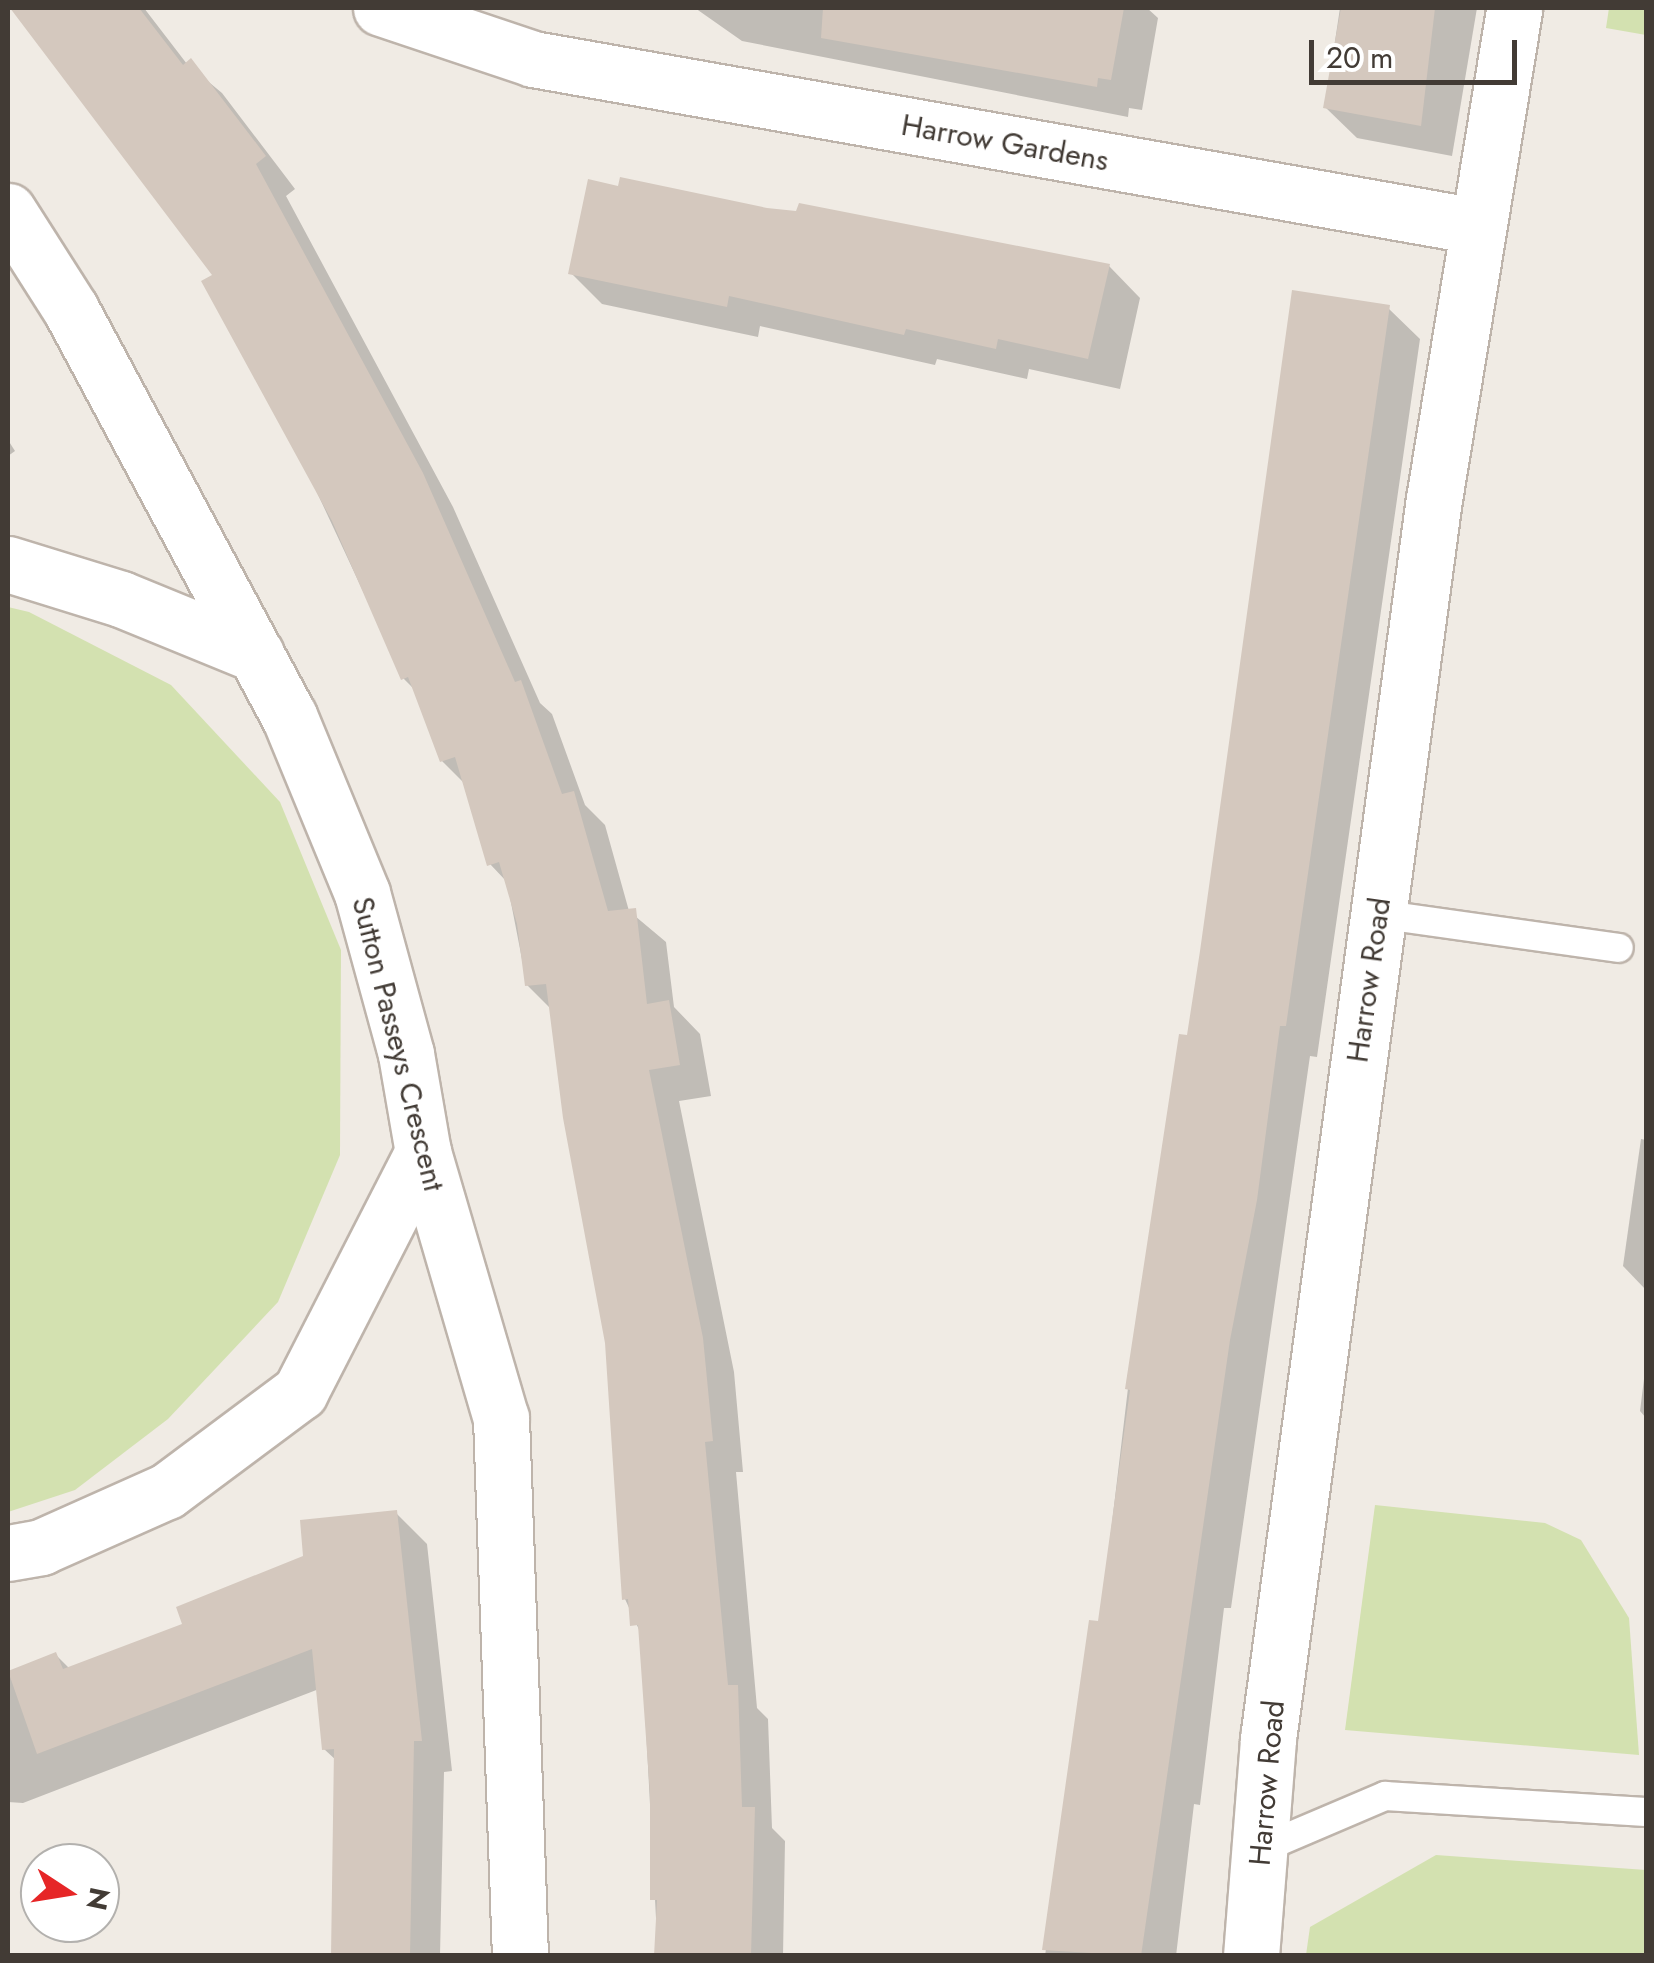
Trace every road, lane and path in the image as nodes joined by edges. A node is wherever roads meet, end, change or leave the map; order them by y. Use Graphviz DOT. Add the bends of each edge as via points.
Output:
graph roads {
  1 [pos="381,8"];
  2 [pos="1514,8"];
  3 [pos="8,211"];
  4 [pos="1476,226"];
  5 [pos="8,564"];
  6 [pos="256,654"];
  7 [pos="1378,914"];
  8 [pos="1618,948"];
  9 [pos="423,1152"];
  10 [pos="8,1553"];
  11 [pos="1646,1812"];
  12 [pos="1263,1848"];
  13 [pos="520,1956"];
  14 [pos="1251,1956"];
  1 -- 4 [label="street, Harrow Gardens" via="534,59"];
  2 -- 4 [label="street, Harrow Road"];
  3 -- 6 [label="street, Sutton Passeys Crescent" via="71,310"];
  4 -- 7 [label="street, Harrow Road"];
  5 -- 6 [label="street" via="121,598"];
  6 -- 9 [label="street, Sutton Passeys Crescent" via="362,894 406,1054"];
  7 -- 8 [label="lane"];
  7 -- 12 [label="street, Harrow Road" via="1268,1739"];
  9 -- 10 [label="street" via="300,1392 168,1492 41,1547"];
  9 -- 13 [label="street, Sutton Passeys Crescent" via="501,1418"];
  11 -- 12 [label="lane" via="1385,1796"];
  12 -- 14 [label="street, Harrow Road"];
}
